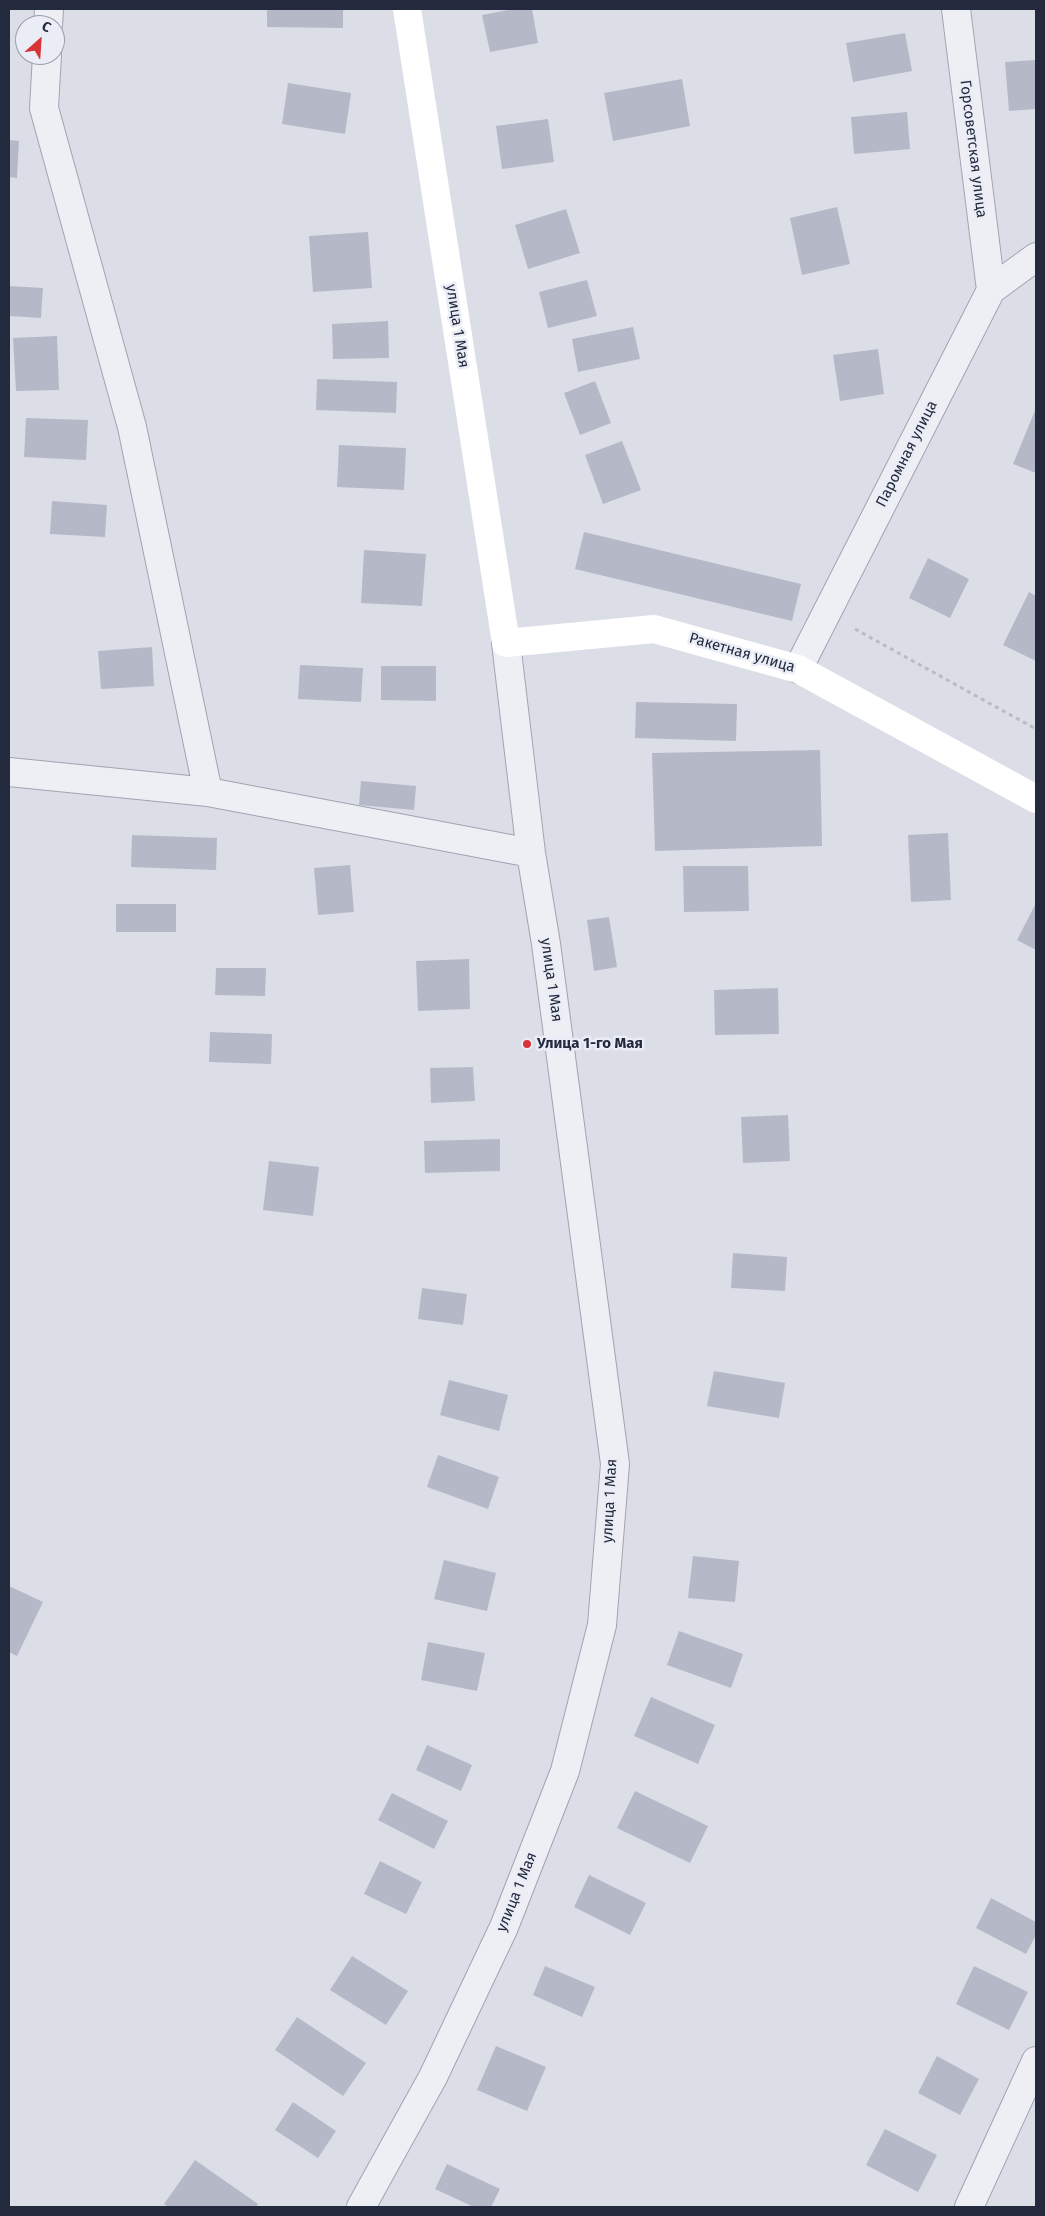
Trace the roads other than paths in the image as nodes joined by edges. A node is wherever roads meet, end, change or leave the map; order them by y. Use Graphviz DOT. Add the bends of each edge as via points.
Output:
graph roads {
  1 [pos="407,9"];
  2 [pos="956,9"];
  3 [pos="46,65"];
  4 [pos="1036,257"];
  5 [pos="991,290"];
  6 [pos="506,643"];
  7 [pos="798,668"];
  8 [pos="9,772"];
  9 [pos="208,792"];
  10 [pos="1036,799"];
  11 [pos="531,853"];
  12 [pos="1036,2061"];
  13 [pos="361,2207"];
  14 [pos="969,2207"];
  1 -- 6 [label="main road, улица 1 Мая"];
  2 -- 5 [label="street, Горсоветская улица"];
  3 -- 9 [label="street" via="44,108 132,427"];
  4 -- 5 [label="street, Паромная улица"];
  5 -- 7 [label="street, Паромная улица"];
  6 -- 7 [label="main road, Ракетная улица" via="654,629"];
  6 -- 11 [label="street, улица 1 Мая"];
  7 -- 10 [label="main road, Ракетная улица"];
  8 -- 9 [label="street"];
  9 -- 11 [label="street"];
  11 -- 13 [label="street, улица 1 Мая" via="615,1464 602,1625 565,1771 504,1927 433,2077"];
  12 -- 14 [label="street"];
}
